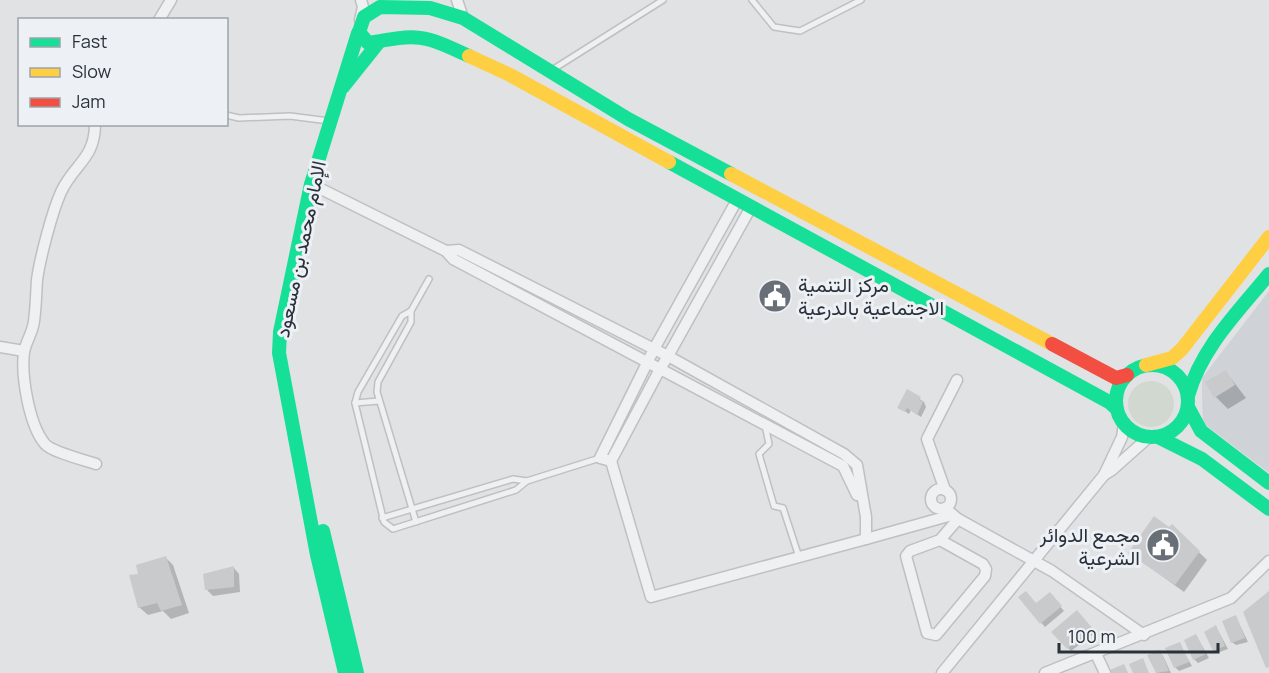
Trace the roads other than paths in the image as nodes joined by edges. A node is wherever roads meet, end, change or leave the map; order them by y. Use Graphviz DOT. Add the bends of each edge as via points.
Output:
graph roads {
  1 [pos="171,0"];
  2 [pos="361,0"];
  3 [pos="457,0"];
  4 [pos="663,0"];
  5 [pos="752,0"];
  6 [pos="861,0"];
  7 [pos="377,4"];
  8 [pos="434,4"];
  9 [pos="160,18"];
  10 [pos="463,18"];
  11 [pos="358,33"];
  12 [pos="379,42"];
  13 [pos="521,53"];
  14 [pos="551,71"];
  15 [pos="510,75"];
  16 [pos="341,90"];
  17 [pos="228,115"];
  18 [pos="628,119"];
  19 [pos="331,122"];
  20 [pos="95,126"];
  21 [pos="620,135"];
  22 [pos="311,184"];
  23 [pos="737,200"];
  24 [pos="751,207"];
  25 [pos="1269,237"];
  26 [pos="446,251"];
  27 [pos="1269,274"];
  28 [pos="429,279"];
  29 [pos="411,311"];
  30 [pos="0,347"];
  31 [pos="654,349"];
  32 [pos="24,351"];
  33 [pos="668,356"];
  34 [pos="648,362"];
  35 [pos="1146,365"];
  36 [pos="660,369"];
  37 [pos="1127,375"];
  38 [pos="957,380"];
  39 [pos="379,401"];
  40 [pos="1188,401"];
  41 [pos="355,403"];
  42 [pos="1117,409"];
  43 [pos="765,423"];
  44 [pos="1124,424"];
  45 [pos="1154,437"];
  46 [pos="605,459"];
  47 [pos="96,464"];
  48 [pos="1104,475"];
  49 [pos="305,480"];
  50 [pos="527,481"];
  51 [pos="1269,483"];
  52 [pos="945,490"];
  53 [pos="412,509"];
  54 [pos="1269,509"];
  55 [pos="952,514"];
  56 [pos="866,517"];
  57 [pos="382,518"];
  58 [pos="416,522"];
  59 [pos="866,539"];
  60 [pos="940,540"];
  61 [pos="799,557"];
  62 [pos="1033,561"];
  63 [pos="1269,561"];
  64 [pos="1144,635"];
  65 [pos="1096,654"];
  66 [pos="945,669"];
  67 [pos="345,673"];
  68 [pos="357,673"];
  69 [pos="958,673"];
  70 [pos="1045,673"];
  71 [pos="1105,673"];
  1 -- 9 [label="street"];
  2 -- 11 [label="street"];
  3 -- 10 [label="street"];
  4 -- 14 [label="lane"];
  5 -- 6 [label="lane" via="774,27 800,31"];
  7 -- 8 [label="main road" via="425,10"];
  7 -- 12 [label="main road" via="364,17 359,32 368,43"];
  8 -- 10 [label="main road"];
  10 -- 13 [label="main road"];
  11 -- 16 [label="main road, الإمام محمد بن مسعود"];
  12 -- 15 [label="main road" via="409,36 430,38"];
  12 -- 16 [label="main road, الإمام محمد بن مسعود"];
  13 -- 14 [label="main road"];
  13 -- 15 [label="main road"];
  14 -- 18 [label="main road"];
  15 -- 21 [label="main road"];
  16 -- 19 [label="main road, الإمام محمد بن مسعود"];
  17 -- 19 [label="lane" via="291,116"];
  18 -- 21 [label="main road"];
  18 -- 37 [label="main road" via="1116,378"];
  19 -- 22 [label="main road, الإمام محمد بن مسعود"];
  20 -- 32 [label="street" via="90,153 61,193 37,279 34,324"];
  21 -- 23 [label="main road"];
  22 -- 26 [label="street"];
  22 -- 49 [label="main road, الإمام محمد بن مسعود" via="279,353"];
  23 -- 24 [label="main road"];
  23 -- 31 [label="street"];
  24 -- 33 [label="street"];
  24 -- 42 [label="main road"];
  25 -- 35 [label="main road" via="1182,349 1172,358"];
  26 -- 31 [label="street" via="459,250"];
  26 -- 34 [label="street" via="453,259"];
  27 -- 40 [label="main road" via="1201,361 1190,382"];
  28 -- 29 [label="lane"];
  29 -- 39 [label="lane" via="411,322 378,382"];
  29 -- 41 [label="lane" via="402,316"];
  30 -- 32 [label="street"];
  31 -- 33 [label="street"];
  31 -- 34 [label="street"];
  32 -- 47 [label="street" via="24,385 37,431 47,446"];
  33 -- 36 [label="street"];
  33 -- 56 [label="street" via="844,454 857,465"];
  34 -- 36 [label="street"];
  34 -- 46 [label="street"];
  35 -- 37 [label="main road"];
  35 -- 40 [label="main road" via="1158,365 1178,375"];
  36 -- 43 [label="street"];
  36 -- 46 [label="street"];
  37 -- 42 [label="main road" via="1116,394"];
  38 -- 52 [label="street" via="927,439"];
  39 -- 41 [label="lane"];
  39 -- 53 [label="lane"];
  40 -- 45 [label="main road" via="1178,427"];
  40 -- 51 [label="main road" via="1201,431"];
  41 -- 57 [label="lane"];
  42 -- 44 [label="main road"];
  43 -- 56 [label="street" via="843,466"];
  43 -- 61 [label="lane" via="769,444 759,454 774,506 783,508"];
  44 -- 45 [label="main road" via="1134,432"];
  44 -- 48 [label="street"];
  45 -- 48 [label="street"];
  45 -- 54 [label="main road" via="1172,441"];
  46 -- 50 [label="lane"];
  46 -- 61 [label="street" via="651,597"];
  48 -- 62 [label="street"];
  49 -- 67 [label="main road" via="317,555"];
  49 -- 68 [label="main road" via="317,509"];
  50 -- 53 [label="lane" via="513,479"];
  50 -- 58 [label="lane" via="516,490"];
  52 -- 55 [label="street" via="951,497"];
  52 -- 55 [label="street" via="935,491 931,499 936,507"];
  53 -- 57 [label="lane"];
  53 -- 58 [label="lane"];
  55 -- 59 [label="street"];
  55 -- 60 [label="street"];
  55 -- 62 [label="street"];
  56 -- 59 [label="street"];
  57 -- 58 [label="lane" via="393,529"];
  59 -- 61 [label="street"];
  60 -- 60 [label="street" via="906,556 931,636 936,635 985,576 986,569"];
  62 -- 64 [label="street"];
  62 -- 66 [label="street"];
  63 -- 64 [label="street" via="1232,598"];
  64 -- 65 [label="street"];
  65 -- 70 [label="street"];
  65 -- 71 [label="street"];
  66 -- 69 [label="street"];
}
